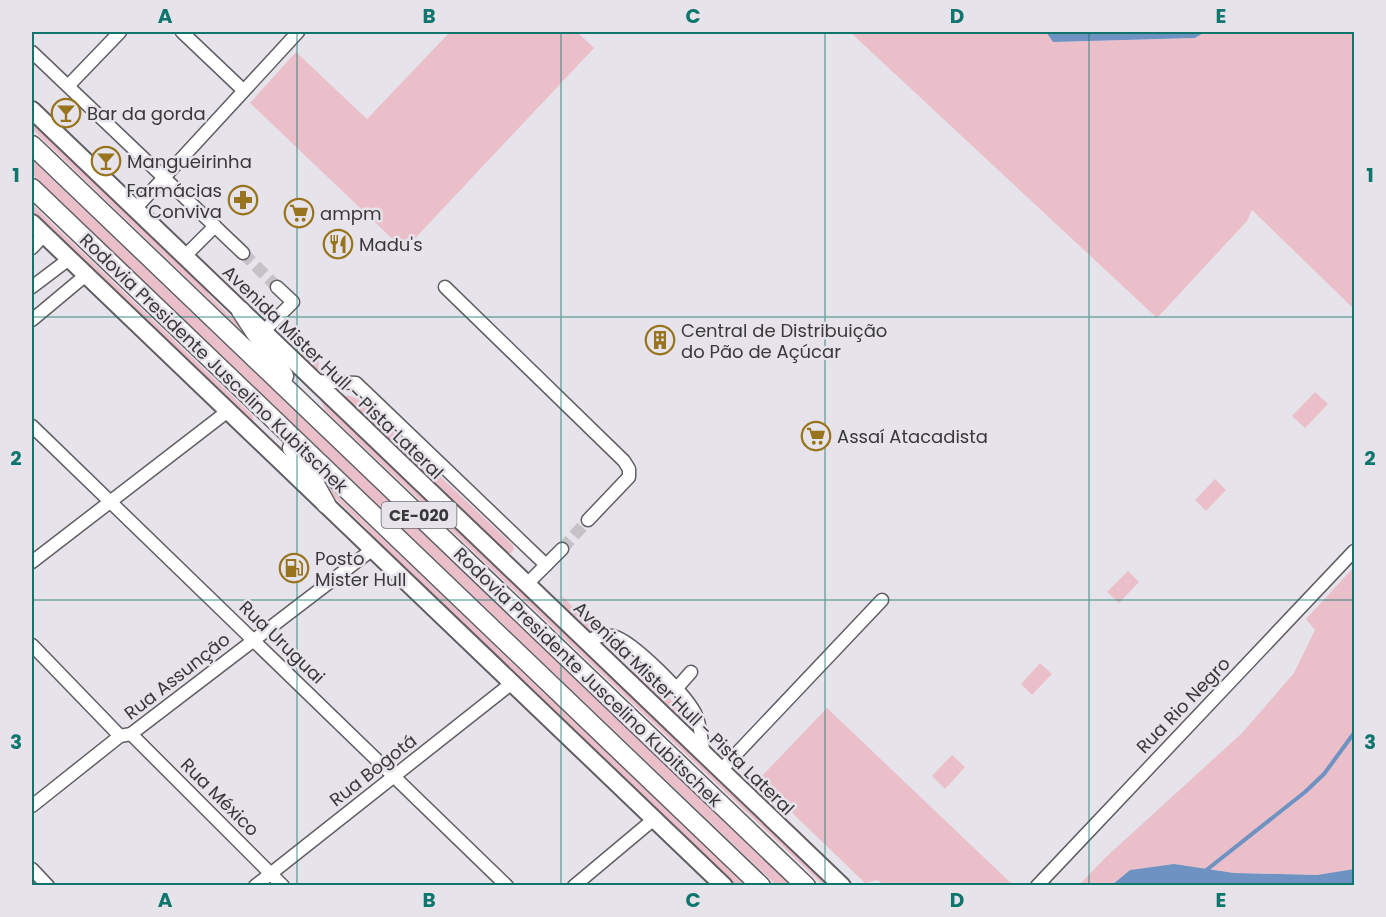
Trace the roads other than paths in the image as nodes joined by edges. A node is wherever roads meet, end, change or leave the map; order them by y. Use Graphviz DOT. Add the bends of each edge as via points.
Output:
graph roads {
  1 [pos="120,32"];
  2 [pos="182,32"];
  3 [pos="298,32"];
  4 [pos="32,52"];
  5 [pos="68,86"];
  6 [pos="243,90"];
  7 [pos="32,110"];
  8 [pos="32,146"];
  9 [pos="164,177"];
  10 [pos="32,188"];
  11 [pos="135,209"];
  12 [pos="215,226"];
  13 [pos="38,229"];
  14 [pos="32,248"];
  15 [pos="243,253"];
  16 [pos="185,256"];
  17 [pos="69,259"];
  18 [pos="86,275"];
  19 [pos="32,287"];
  20 [pos="277,287"];
  21 [pos="445,287"];
  22 [pos="241,311"];
  23 [pos="32,320"];
  24 [pos="263,332"];
  25 [pos="315,381"];
  26 [pos="301,403"];
  27 [pos="228,411"];
  28 [pos="271,417"];
  29 [pos="32,426"];
  30 [pos="111,502"];
  31 [pos="326,504"];
  32 [pos="588,520"];
  33 [pos="372,549"];
  34 [pos="562,549"];
  35 [pos="1354,550"];
  36 [pos="32,562"];
  37 [pos="546,565"];
  38 [pos="527,584"];
  39 [pos="882,600"];
  40 [pos="253,639"];
  41 [pos="586,641"];
  42 [pos="32,645"];
  43 [pos="692,672"];
  44 [pos="512,683"];
  45 [pos="676,689"];
  46 [pos="126,735"];
  47 [pos="705,755"];
  48 [pos="721,770"];
  49 [pos="396,776"];
  50 [pos="32,807"];
  51 [pos="654,819"];
  52 [pos="32,869"];
  53 [pos="271,873"];
  54 [pos="48,885"];
  55 [pos="255,885"];
  56 [pos="283,885"];
  57 [pos="507,885"];
  58 [pos="574,885"];
  59 [pos="724,885"];
  60 [pos="761,885"];
  61 [pos="806,885"];
  62 [pos="842,885"];
  63 [pos="1037,885"];
  1 -- 5 [label="street"];
  2 -- 6 [label="street"];
  3 -- 6 [label="street"];
  4 -- 5 [label="street"];
  5 -- 9 [label="street"];
  6 -- 9 [label="street"];
  7 -- 11 [label="main road, Avenida Mister Hull - Pista Lateral"];
  8 -- 26 [label="highway, Rodovia Presidente Juscelino Kubitschek / CE-020"];
  9 -- 11 [label="street"];
  9 -- 12 [label="street"];
  10 -- 28 [label="highway, Rodovia Presidente Juscelino Kubitschek / CE-020"];
  11 -- 16 [label="main road, Avenida Mister Hull - Pista Lateral"];
  12 -- 15 [label="street"];
  12 -- 16 [label="street"];
  13 -- 14 [label="street"];
  13 -- 17 [label="main road"];
  16 -- 22 [label="main road, Avenida Mister Hull - Pista Lateral"];
  17 -- 18 [label="main road"];
  17 -- 19 [label="street"];
  18 -- 23 [label="street"];
  18 -- 27 [label="main road"];
  20 -- 24 [label="street" via="293,302"];
  21 -- 32 [label="street" via="629,469 629,477"];
  22 -- 24 [label="main road, Avenida Mister Hull - Pista Lateral"];
  22 -- 26 [label="highway"];
  24 -- 25 [label="main road, Avenida Mister Hull - Pista Lateral"];
  25 -- 37 [label="street" via="356,383"];
  25 -- 38 [label="main road, Avenida Mister Hull - Pista Lateral"];
  26 -- 61 [label="highway, Rodovia Presidente Juscelino Kubitschek / CE-020"];
  27 -- 30 [label="street"];
  27 -- 31 [label="main road"];
  28 -- 31 [label="highway"];
  28 -- 60 [label="highway, Rodovia Presidente Juscelino Kubitschek / CE-020"];
  29 -- 30 [label="street, Rua Uruguai"];
  30 -- 36 [label="street"];
  30 -- 40 [label="street, Rua Uruguai"];
  31 -- 33 [label="main road"];
  33 -- 40 [label="street, Rua Assunção"];
  33 -- 44 [label="main road"];
  34 -- 37 [label="street"];
  35 -- 63 [label="street, Rua Rio Negro"];
  37 -- 38 [label="street"];
  38 -- 41 [label="main road, Avenida Mister Hull - Pista Lateral"];
  39 -- 48 [label="street"];
  40 -- 46 [label="street, Rua Assunção"];
  40 -- 49 [label="street, Rua Uruguai"];
  41 -- 45 [label="street" via="615,636"];
  41 -- 47 [label="main road, Avenida Mister Hull - Pista Lateral"];
  42 -- 46 [label="street, Rua México"];
  43 -- 45 [label="street"];
  44 -- 49 [label="street, Rua Bogotá"];
  44 -- 51 [label="main road"];
  45 -- 47 [label="street" via="696,714"];
  46 -- 50 [label="street, Rua Assunção"];
  46 -- 53 [label="street, Rua México"];
  47 -- 48 [label="main road, Avenida Mister Hull - Pista Lateral"];
  48 -- 62 [label="main road, Avenida Mister Hull - Pista Lateral"];
  49 -- 53 [label="street, Rua Bogotá"];
  49 -- 57 [label="street, Rua Uruguai"];
  51 -- 58 [label="street"];
  51 -- 59 [label="main road"];
  52 -- 54 [label="street"];
  53 -- 55 [label="street, Rua Bogotá"];
  53 -- 56 [label="street, Rua México"];
}
